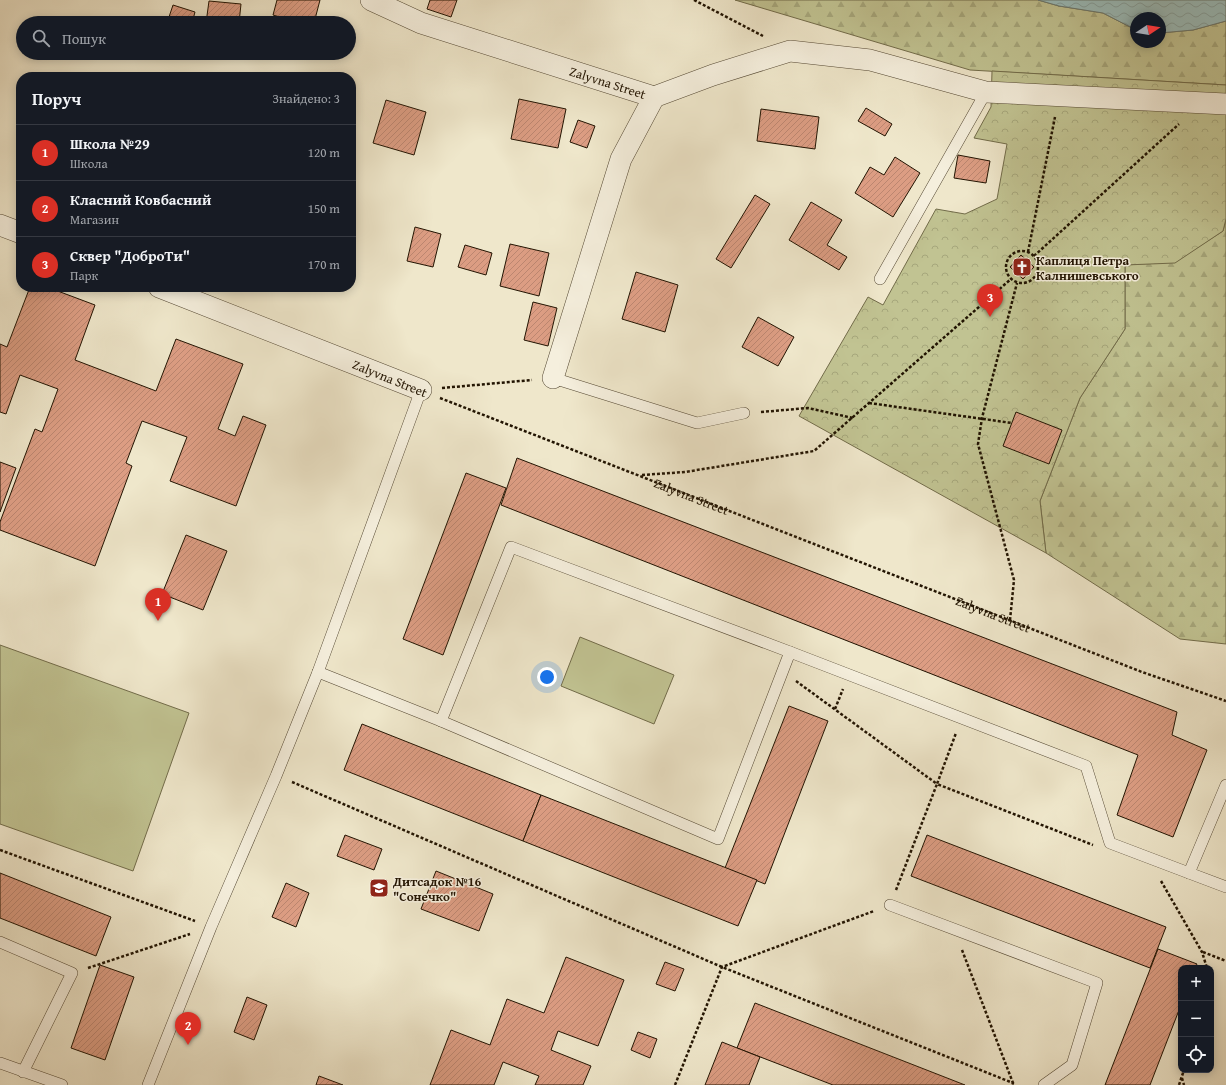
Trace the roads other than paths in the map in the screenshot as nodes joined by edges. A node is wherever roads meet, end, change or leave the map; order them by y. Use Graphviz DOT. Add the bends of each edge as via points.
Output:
graph roads {
  1 [pos="371,0"];
  2 [pos="986,92"];
  3 [pos="654,97"];
  4 [pos="1226,104"];
  5 [pos="0,224"];
  6 [pos="16,231"];
  7 [pos="880,278"];
  8 [pos="172,292"];
  9 [pos="553,378"];
  10 [pos="421,390"];
  11 [pos="744,413"];
  12 [pos="790,652"];
  13 [pos="318,672"];
  14 [pos="441,721"];
  15 [pos="1226,785"];
  16 [pos="1189,873"];
  17 [pos="1226,887"];
  18 [pos="890,905"];
  19 [pos="0,942"];
  20 [pos="0,1063"];
  21 [pos="23,1072"];
  22 [pos="62,1085"];
  23 [pos="148,1085"];
  24 [pos="1044,1085"];
  1 -- 3 [label="street, Zalyvna Street" via="421,23"];
  2 -- 3 [label="street" via="870,60 790,51"];
  2 -- 4 [label="street"];
  2 -- 7 [label="lane"];
  3 -- 9 [label="street, Zalyvna Street" via="621,159"];
  5 -- 6 [label="street"];
  8 -- 10 [label="street, Zalyvna Street"];
  9 -- 11 [label="lane" via="697,423"];
  10 -- 13 [label="lane"];
  12 -- 14 [label="lane" via="511,547"];
  12 -- 14 [label="lane" via="718,839"];
  12 -- 16 [label="lane" via="1086,766 1110,843"];
  13 -- 14 [label="lane"];
  13 -- 23 [label="lane"];
  15 -- 16 [label="lane"];
  16 -- 17 [label="lane"];
  18 -- 24 [label="lane" via="1097,983 1072,1064"];
  19 -- 21 [label="lane" via="72,973"];
  20 -- 21 [label="lane"];
  21 -- 22 [label="lane"];
}
